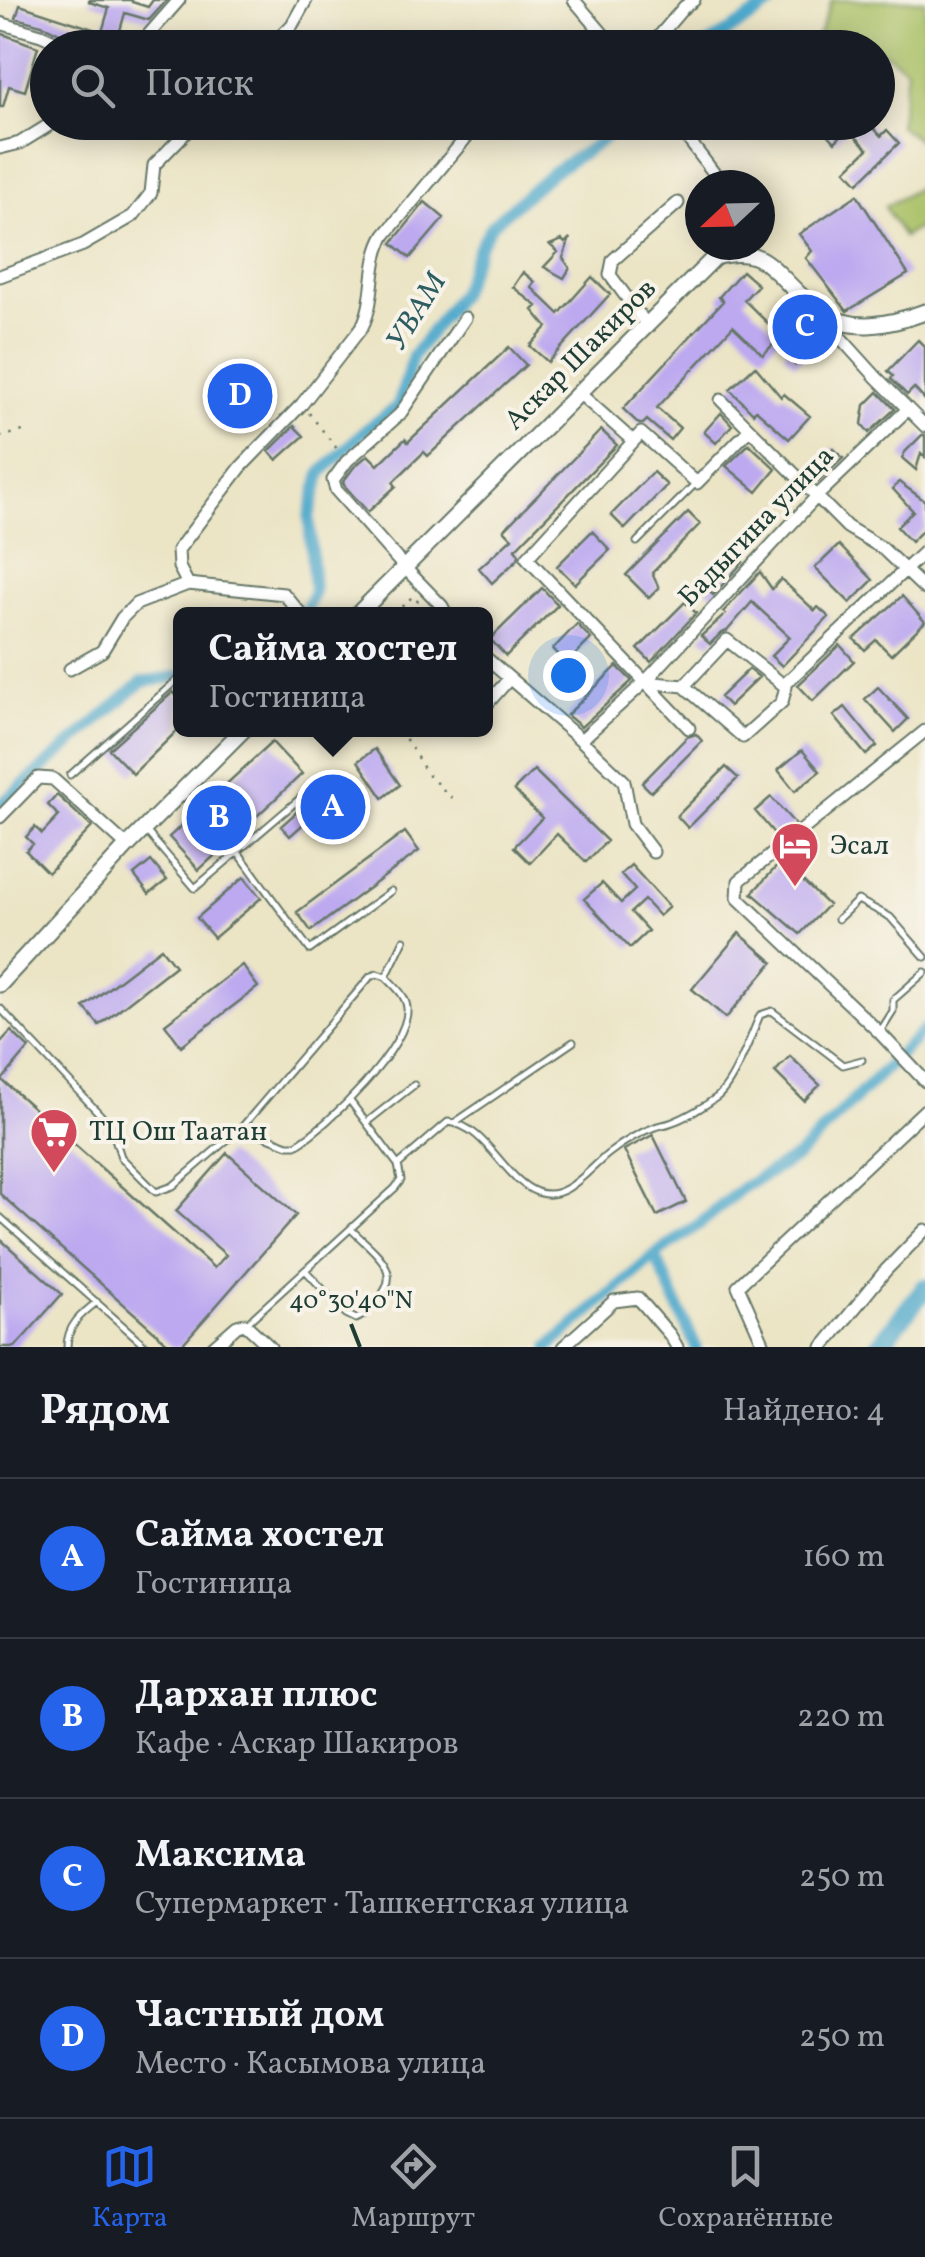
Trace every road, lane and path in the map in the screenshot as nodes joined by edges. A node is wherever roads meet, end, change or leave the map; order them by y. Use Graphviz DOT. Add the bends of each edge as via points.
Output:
graph roads {
  1 [pos="178,0"];
  2 [pos="306,0"];
  3 [pos="574,0"];
  4 [pos="686,2"];
  5 [pos="0,23"];
  6 [pos="152,30"];
  7 [pos="287,30"];
  8 [pos="600,30"];
  9 [pos="663,30"];
  10 [pos="30,34"];
  11 [pos="30,137"];
  12 [pos="178,140"];
  13 [pos="463,140"];
  14 [pos="689,140"];
  15 [pos="0,148"];
  16 [pos="712,170"];
  17 [pos="678,203"];
  18 [pos="711,260"];
  19 [pos="766,260"];
  20 [pos="0,276"];
  21 [pos="817,312"];
  22 [pos="925,312"];
  23 [pos="465,318"];
  24 [pos="647,325"];
  25 [pos="579,393"];
  26 [pos="721,400"];
  27 [pos="302,404"];
  28 [pos="908,409"];
  29 [pos="925,426"];
  30 [pos="750,429"];
  31 [pos="27,430"];
  32 [pos="0,437"];
  33 [pos="633,441"];
  34 [pos="342,455"];
  35 [pos="696,483"];
  36 [pos="818,495"];
  37 [pos="637,542"];
  38 [pos="925,551"];
  39 [pos="404,568"];
  40 [pos="906,570"];
  41 [pos="188,584"];
  42 [pos="925,589"];
  43 [pos="294,607"];
  44 [pos="365,607"];
  45 [pos="401,607"];
  46 [pos="423,607"];
  47 [pos="442,607"];
  48 [pos="493,664"];
  49 [pos="70,668"];
  50 [pos="509,679"];
  51 [pos="645,682"];
  52 [pos="173,684"];
  53 [pos="684,686"];
  54 [pos="786,687"];
  55 [pos="493,697"];
  56 [pos="689,728"];
  57 [pos="925,731"];
  58 [pos="236,737"];
  59 [pos="404,737"];
  60 [pos="581,740"];
  61 [pos="70,775"];
  62 [pos="324,778"];
  63 [pos="454,800"];
  64 [pos="0,817"];
  65 [pos="144,828"];
  66 [pos="127,846"];
  67 [pos="238,851"];
  68 [pos="653,852"];
  69 [pos="391,891"];
  70 [pos="838,920"];
  71 [pos="404,940"];
  72 [pos="925,957"];
  73 [pos="925,972"];
  74 [pos="386,977"];
  75 [pos="0,984"];
  76 [pos="0,1008"];
  77 [pos="883,1036"];
  78 [pos="572,1042"];
  79 [pos="862,1060"];
  80 [pos="925,1081"];
  81 [pos="414,1085"];
  82 [pos="350,1101"];
  83 [pos="925,1110"];
  84 [pos="366,1122"];
  85 [pos="454,1123"];
  86 [pos="242,1127"];
  87 [pos="398,1164"];
  88 [pos="0,1217"];
  89 [pos="350,1228"];
  90 [pos="925,1230"];
  91 [pos="305,1270"];
  92 [pos="96,1302"];
  93 [pos="245,1324"];
  94 [pos="67,1347"];
  95 [pos="148,1347"];
  96 [pos="214,1347"];
  97 [pos="270,1347"];
  98 [pos="563,1347"];
  99 [pos="677,1347"];
  100 [pos="765,1347"];
  101 [pos="822,1347"];
  1 -- 6 [label="street"];
  2 -- 7 [label="street"];
  3 -- 8 [label="street"];
  4 -- 9 [label="street"];
  5 -- 10 [label="street"];
  11 -- 15 [label="street"];
  12 -- 20 [label="street" via="154,165 151,193 134,216 82,245"];
  13 -- 27 [label="street" via="384,235 370,313"];
  14 -- 16 [label="street"];
  17 -- 24 [label="street" via="612,260 610,275"];
  18 -- 24 [label="main road, Аскар Шакиров"];
  19 -- 21 [label="main road, Аскар Шакиров"];
  21 -- 22 [label="main road" via="880,326"];
  21 -- 28 [label="street"];
  23 -- 39 [label="street" via="400,414 332,480"];
  24 -- 25 [label="main road, Аскар Шакиров"];
  25 -- 33 [label="street"];
  25 -- 39 [label="main road, Аскар Шакиров"];
  26 -- 30 [label="street"];
  27 -- 34 [label="path"];
  27 -- 41 [label="street" via="241,467 178,550"];
  28 -- 29 [label="street"];
  28 -- 36 [label="street, Бадыгина улица"];
  30 -- 35 [label="street"];
  30 -- 36 [label="street"];
  31 -- 32 [label="path"];
  33 -- 35 [label="street" via="641,433"];
  33 -- 51 [label="street" via="528,558"];
  35 -- 37 [label="lane"];
  36 -- 40 [label="street"];
  36 -- 51 [label="street, Бадыгина улица"];
  38 -- 40 [label="street"];
  39 -- 44 [label="main road, Аскар Шакиров"];
  39 -- 47 [label="street"];
  40 -- 42 [label="street"];
  40 -- 54 [label="street"];
  41 -- 43 [label="street" via="284,594"];
  41 -- 49 [label="street" via="136,604 102,651"];
  45 -- 46 [label="path" via="413,596"];
  48 -- 50 [label="street"];
  50 -- 55 [label="street"];
  50 -- 60 [label="street"];
  51 -- 53 [label="street"];
  51 -- 56 [label="street"];
  51 -- 60 [label="street, Бадыгина улица"];
  52 -- 61 [label="lane"];
  53 -- 54 [label="street" via="727,640"];
  53 -- 54 [label="street" via="743,737 782,702"];
  57 -- 77 [label="street" via="739,881 738,898"];
  58 -- 65 [label="main road"];
  59 -- 63 [label="path"];
  60 -- 68 [label="street" via="624,781 632,824"];
  62 -- 67 [label="lane"];
  64 -- 66 [label="street" via="38,778 53,779"];
  65 -- 66 [label="main road"];
  65 -- 67 [label="lane" via="195,888"];
  66 -- 75 [label="main road"];
  67 -- 69 [label="lane" via="310,950"];
  70 -- 72 [label="lane" via="858,900 890,917"];
  71 -- 74 [label="lane"];
  73 -- 77 [label="lane" via="893,1000"];
  74 -- 82 [label="lane" via="405,998 402,1034"];
  74 -- 86 [label="lane" via="370,978"];
  76 -- 86 [label="lane" via="110,1126 121,1157 156,1192 173,1186"];
  77 -- 80 [label="street"];
  78 -- 85 [label="lane"];
  79 -- 85 [label="lane" via="843,1064 766,1012 720,1095 611,1152 572,1186 545,1195 528,1188"];
  81 -- 84 [label="lane"];
  82 -- 84 [label="lane"];
  82 -- 86 [label="lane" via="296,1145"];
  83 -- 100 [label="street" via="738,1286"];
  84 -- 87 [label="lane"];
  85 -- 87 [label="lane"];
  87 -- 89 [label="lane" via="395,1188"];
  88 -- 92 [label="lane"];
  89 -- 91 [label="lane"];
  89 -- 91 [label="lane" via="390,1277 363,1316 346,1314"];
  90 -- 101 [label="street"];
  91 -- 93 [label="lane"];
  92 -- 94 [label="lane" via="70,1330"];
  92 -- 95 [label="lane"];
  93 -- 96 [label="street"];
  93 -- 97 [label="street"];
  98 -- 99 [label="street" via="614,1301 638,1298"];
}
